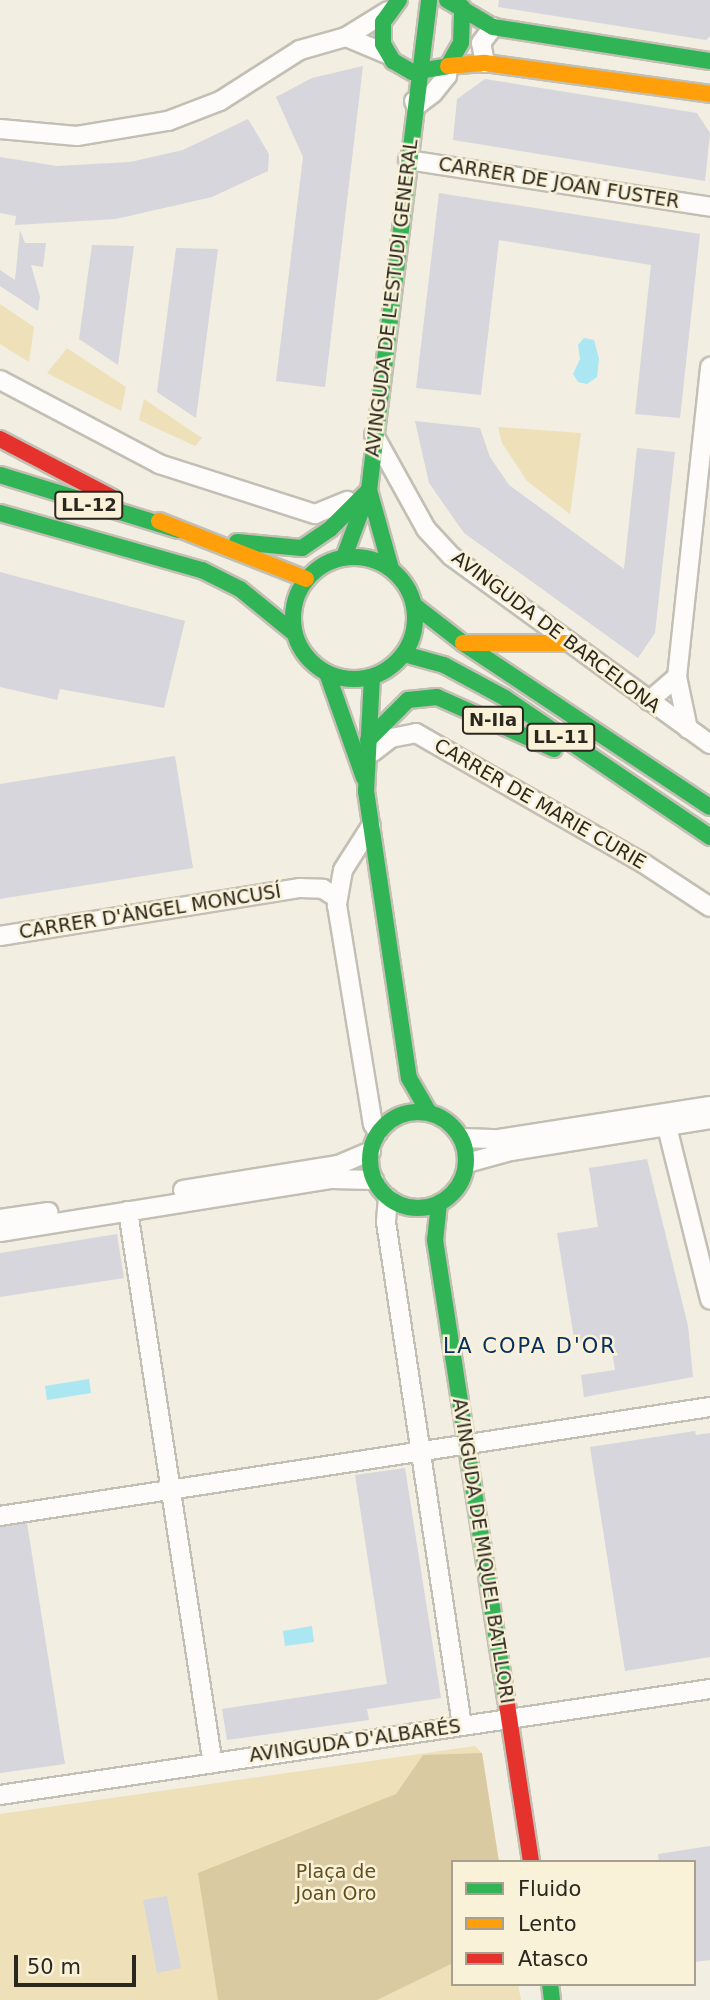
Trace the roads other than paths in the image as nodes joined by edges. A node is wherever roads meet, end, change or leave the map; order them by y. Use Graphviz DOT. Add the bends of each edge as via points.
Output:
graph roads {
  1 [pos="429,0"];
  2 [pos="456,2"];
  3 [pos="393,4"];
  4 [pos="493,27"];
  5 [pos="346,37"];
  6 [pos="393,60"];
  7 [pos="710,61"];
  8 [pos="485,63"];
  9 [pos="448,66"];
  10 [pos="420,73"];
  11 [pos="710,94"];
  12 [pos="416,106"];
  13 [pos="0,129"];
  14 [pos="408,160"];
  15 [pos="710,206"];
  16 [pos="710,368"];
  17 [pos="0,380"];
  18 [pos="374,435"];
  19 [pos="0,439"];
  20 [pos="0,475"];
  21 [pos="369,490"];
  22 [pos="0,513"];
  23 [pos="179,530"];
  24 [pos="344,557"];
  25 [pos="391,569"];
  26 [pos="306,579"];
  27 [pos="414,605"];
  28 [pos="294,633"];
  29 [pos="463,643"];
  30 [pos="568,643"];
  31 [pos="404,654"];
  32 [pos="327,673"];
  33 [pos="372,677"];
  34 [pos="677,677"];
  35 [pos="649,701"];
  36 [pos="688,729"];
  37 [pos="710,744"];
  38 [pos="368,749"];
  39 [pos="364,779"];
  40 [pos="626,782"];
  41 [pos="710,807"];
  42 [pos="371,826"];
  43 [pos="710,837"];
  44 [pos="343,870"];
  45 [pos="300,888"];
  46 [pos="337,898"];
  47 [pos="710,907"];
  48 [pos="0,936"];
  49 [pos="409,1078"];
  50 [pos="710,1106"];
  51 [pos="429,1112"];
  52 [pos="397,1116"];
  53 [pos="710,1119"];
  54 [pos="667,1127"];
  55 [pos="378,1133"];
  56 [pos="462,1138"];
  57 [pos="371,1151"];
  58 [pos="467,1163"];
  59 [pos="374,1180"];
  60 [pos="388,1198"];
  61 [pos="439,1203"];
  62 [pos="419,1208"];
  63 [pos="128,1211"];
  64 [pos="0,1219"];
  65 [pos="0,1232"];
  66 [pos="435,1240"];
  67 [pos="710,1300"];
  68 [pos="710,1408"];
  69 [pos="466,1441"];
  70 [pos="421,1448"];
  71 [pos="171,1489"];
  72 [pos="0,1516"];
  73 [pos="710,1689"];
  74 [pos="509,1719"];
  75 [pos="462,1725"];
  76 [pos="211,1752"];
  77 [pos="0,1795"];
  78 [pos="531,1860"];
  1 -- 10 [label="main road, AVINGUDA DE L'ESTUDI GENERAL"];
  2 -- 4 [label="main road"];
  2 -- 9 [label="main road" via="461,43"];
  3 -- 5 [label="street"];
  3 -- 6 [label="main road" via="382,33"];
  4 -- 7 [label="main road"];
  4 -- 8 [label="street" via="481,43"];
  5 -- 6 [label="street"];
  5 -- 13 [label="street" via="308,46 220,102 168,121 77,136"];
  6 -- 10 [label="main road"];
  6 -- 12 [label="street"];
  8 -- 9 [label="main road"];
  8 -- 11 [label="main road"];
  9 -- 10 [label="main road"];
  9 -- 12 [label="street" via="441,84"];
  10 -- 12 [label="main road, AVINGUDA DE L'ESTUDI GENERAL"];
  12 -- 14 [label="main road, AVINGUDA DE L'ESTUDI GENERAL"];
  14 -- 15 [label="street, CARRER DE JOAN FUSTER"];
  14 -- 18 [label="main road, AVINGUDA DE L'ESTUDI GENERAL"];
  16 -- 34 [label="street"];
  17 -- 21 [label="street" via="159,464 295,510 328,512"];
  18 -- 21 [label="main road, AVINGUDA DE L'ESTUDI GENERAL"];
  18 -- 30 [label="street, AVINGUDA DE BARCELONA" via="412,506 438,543"];
  19 -- 23 [label="main road"];
  20 -- 23 [label="main road, LL-12"];
  21 -- 23 [label="main road" via="330,529 302,548 256,546"];
  21 -- 24 [label="main road, AVINGUDA DE L'ESTUDI GENERAL"];
  21 -- 25 [label="main road, AVINGUDA DE L'ESTUDI GENERAL"];
  22 -- 28 [label="main road" via="202,570 240,589"];
  23 -- 26 [label="main road"];
  24 -- 25 [label="main road" via="369,558"];
  24 -- 26 [label="main road" via="323,565"];
  25 -- 27 [label="main road, LL-11" via="406,585"];
  26 -- 28 [label="main road" via="294,605"];
  27 -- 29 [label="main road, LL-11"];
  27 -- 31 [label="main road" via="414,630"];
  28 -- 32 [label="main road" via="306,657"];
  29 -- 30 [label="main road"];
  29 -- 41 [label="main road, LL-11"];
  30 -- 35 [label="street, AVINGUDA DE BARCELONA"];
  31 -- 33 [label="main road"];
  31 -- 40 [label="main road, LL-11" via="444,665 502,697"];
  32 -- 33 [label="main road" via="342,678"];
  32 -- 39 [label="main road"];
  33 -- 38 [label="main road"];
  34 -- 35 [label="street"];
  34 -- 36 [label="street"];
  35 -- 36 [label="street, AVINGUDA DE BARCELONA"];
  36 -- 37 [label="street, AVINGUDA DE BARCELONA"];
  38 -- 39 [label="main road"];
  38 -- 40 [label="main road, N-IIa" via="408,700 437,697"];
  38 -- 47 [label="street, CARRER DE MARIE CURIE" via="416,733 643,863"];
  39 -- 42 [label="main road"];
  40 -- 43 [label="main road, LL-11"];
  42 -- 44 [label="street"];
  42 -- 49 [label="main road"];
  44 -- 45 [label="street, CARRER D'ÀNGEL MONCUSÍ"];
  44 -- 46 [label="street"];
  45 -- 46 [label="street, CARRER D'ÀNGEL MONCUSÍ" via="327,890"];
  45 -- 48 [label="street, CARRER D'ÀNGEL MONCUSÍ"];
  46 -- 55 [label="street"];
  49 -- 51 [label="main road"];
  49 -- 52 [label="main road"];
  50 -- 56 [label="street" via="499,1139"];
  51 -- 52 [label="main road"];
  51 -- 56 [label="main road" via="448,1121"];
  52 -- 55 [label="main road"];
  53 -- 54 [label="street"];
  54 -- 58 [label="street" via="511,1151"];
  54 -- 67 [label="street"];
  55 -- 57 [label="main road"];
  56 -- 58 [label="main road"];
  57 -- 59 [label="main road"];
  57 -- 64 [label="street" via="338,1165"];
  58 -- 61 [label="main road" via="456,1190"];
  59 -- 60 [label="main road"];
  59 -- 63 [label="street" via="332,1179"];
  60 -- 62 [label="main road"];
  60 -- 70 [label="street" via="386,1222"];
  61 -- 62 [label="main road"];
  61 -- 66 [label="main road, AVINGUDA DE MIQUEL BATLLORI"];
  62 -- 66 [label="main road, AVINGUDA DE MIQUEL BATLLORI"];
  63 -- 65 [label="street"];
  63 -- 71 [label="street"];
  66 -- 69 [label="main road, AVINGUDA DE MIQUEL BATLLORI"];
  68 -- 69 [label="street"];
  69 -- 70 [label="street"];
  69 -- 74 [label="main road, AVINGUDA DE MIQUEL BATLLORI"];
  70 -- 71 [label="street"];
  70 -- 75 [label="street"];
  71 -- 72 [label="street"];
  71 -- 76 [label="street"];
  73 -- 74 [label="street, AVINGUDA D'ALBARÉS"];
  74 -- 75 [label="street, AVINGUDA D'ALBARÉS"];
  74 -- 78 [label="main road, AVINGUDA DE MIQUEL BATLLORI"];
  75 -- 77 [label="street, AVINGUDA D'ALBARÉS"];
}
